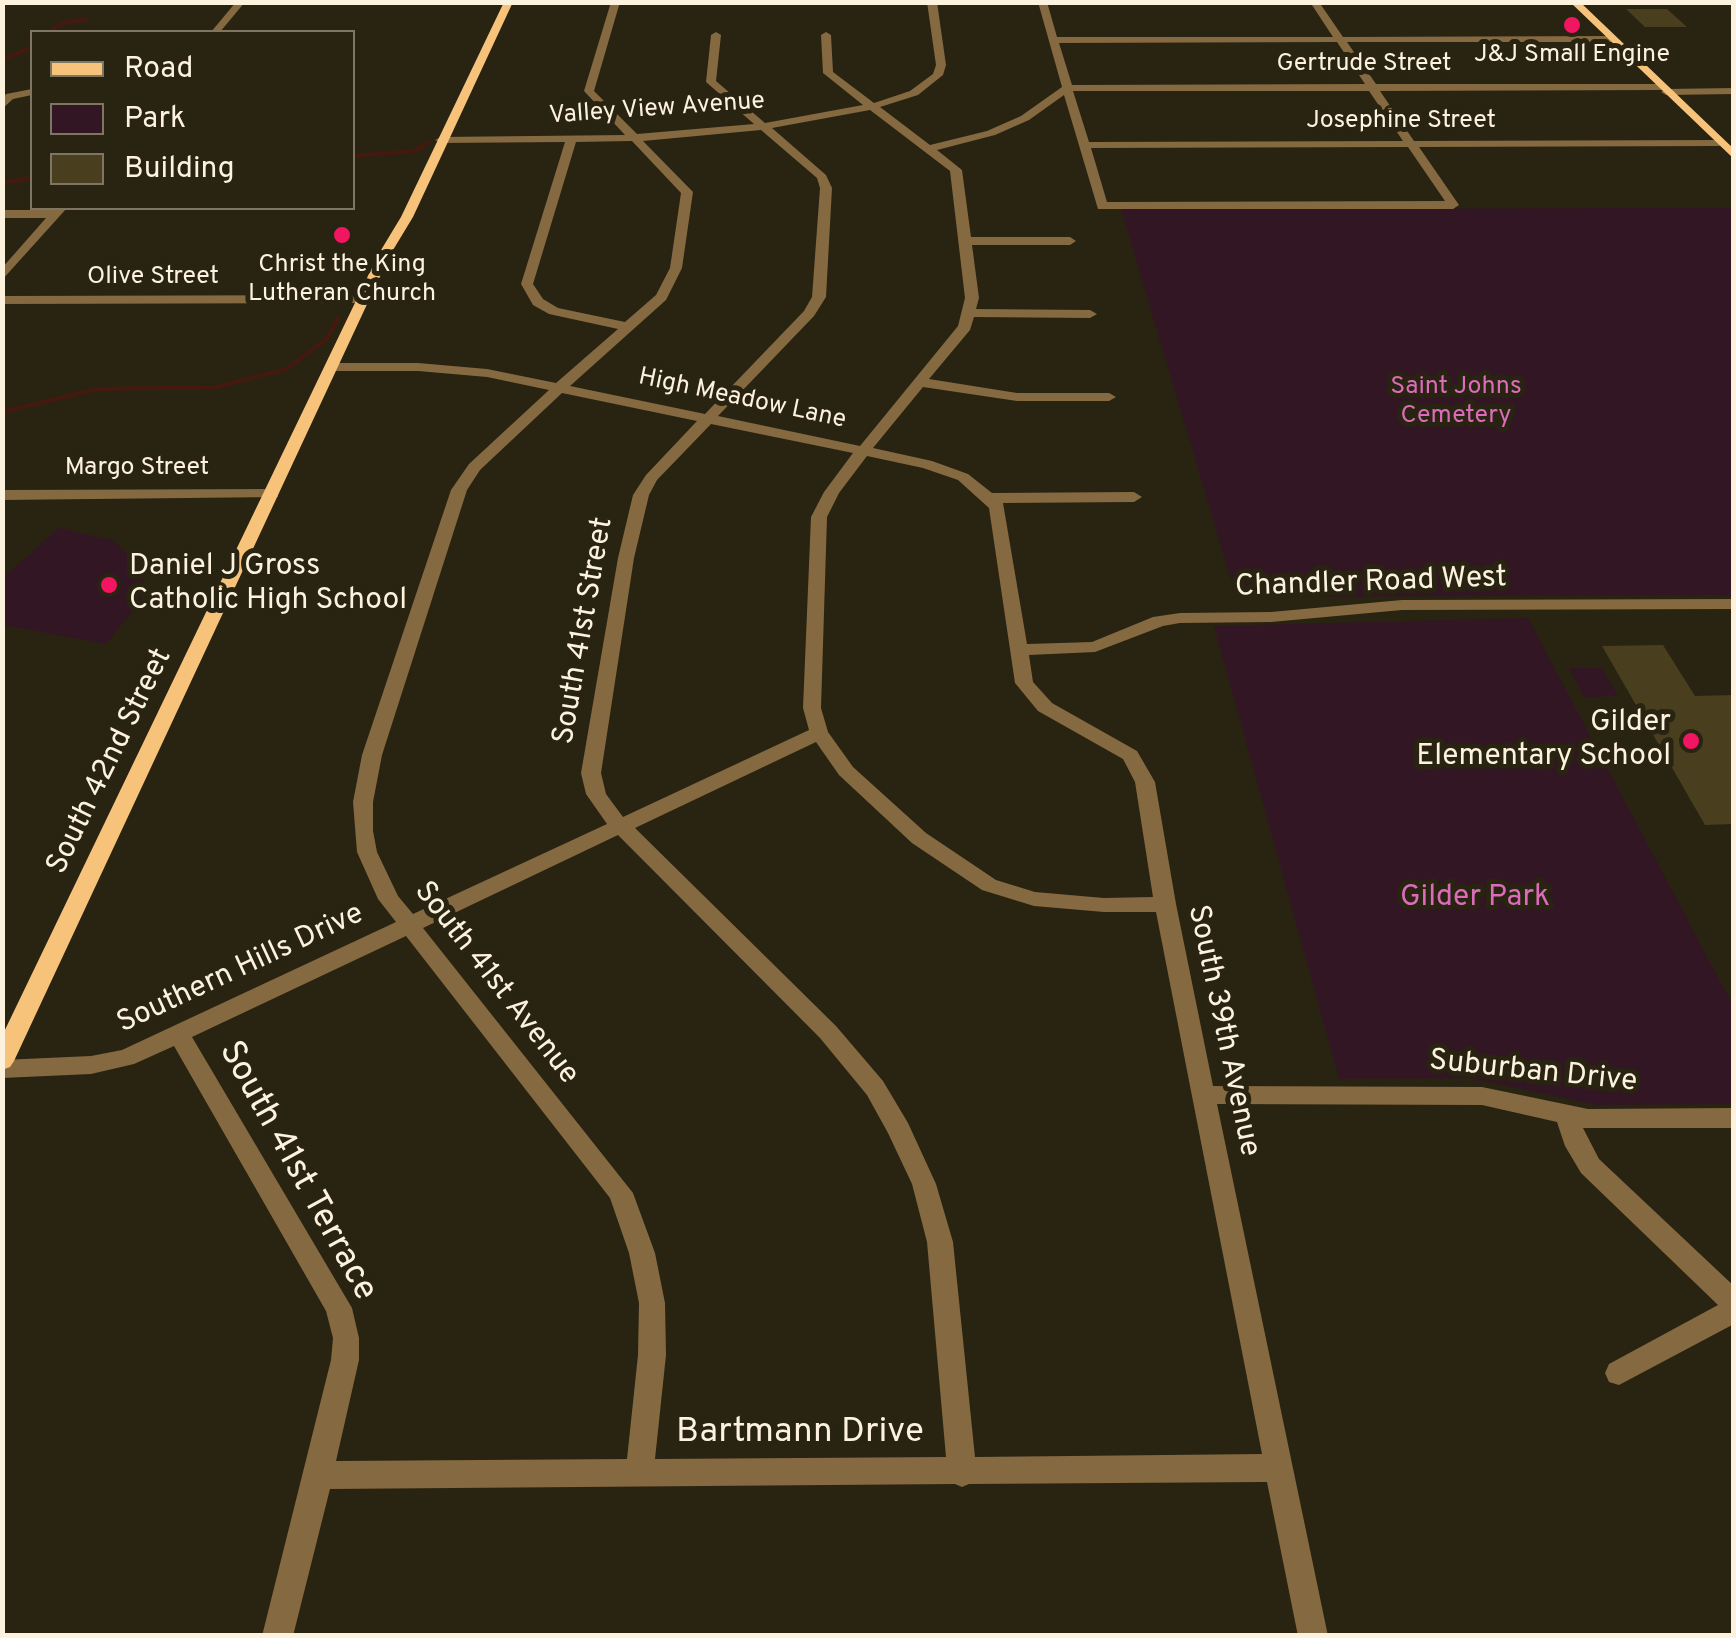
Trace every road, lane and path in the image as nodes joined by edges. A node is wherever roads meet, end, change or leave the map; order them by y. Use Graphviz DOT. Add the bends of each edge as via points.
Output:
graph roads {
  1 [pos="241,2"];
  2 [pos="509,2"];
  3 [pos="616,2"];
  4 [pos="932,2"];
  5 [pos="1042,2"];
  6 [pos="1314,2"];
  7 [pos="1574,2"];
  8 [pos="216,30"];
  9 [pos="826,35"];
  10 [pos="716,36"];
  11 [pos="1612,38"];
  12 [pos="1338,39"];
  13 [pos="1053,40"];
  14 [pos="1067,88"];
  15 [pos="1372,88"];
  16 [pos="1664,89"];
  17 [pos="30,92"];
  18 [pos="1734,92"];
  19 [pos="2,106"];
  20 [pos="874,106"];
  21 [pos="761,127"];
  22 [pos="635,138"];
  23 [pos="442,140"];
  24 [pos="571,140"];
  25 [pos="1720,143"];
  26 [pos="1411,144"];
  27 [pos="1084,145"];
  28 [pos="932,148"];
  29 [pos="1734,156"];
  30 [pos="58,210"];
  31 [pos="2,214"];
  32 [pos="966,241"];
  33 [pos="1070,241"];
  34 [pos="2,276"];
  35 [pos="2,300"];
  36 [pos="364,300"];
  37 [pos="970,313"];
  38 [pos="1090,314"];
  39 [pos="629,327"];
  40 [pos="332,367"];
  41 [pos="919,382"];
  42 [pos="559,389"];
  43 [pos="1108,397"];
  44 [pos="708,418"];
  45 [pos="863,451"];
  46 [pos="272,494"];
  47 [pos="2,495"];
  48 [pos="1134,497"];
  49 [pos="990,498"];
  50 [pos="1734,604"];
  51 [pos="1017,650"];
  52 [pos="819,733"];
  53 [pos="622,826"];
  54 [pos="1166,904"];
  55 [pos="411,924"];
  56 [pos="179,1035"];
  57 [pos="2,1061"];
  58 [pos="2,1070"];
  59 [pos="1205,1095"];
  60 [pos="1566,1115"];
  61 [pos="1734,1118"];
  62 [pos="1734,1307"];
  63 [pos="1620,1373"];
  64 [pos="1279,1468"];
  65 [pos="640,1471"];
  66 [pos="962,1472"];
  67 [pos="320,1475"];
  68 [pos="277,1636"];
  69 [pos="1313,1636"];
  1 -- 8 [label="street"];
  2 -- 23 [label="street, South 42nd Street"];
  3 -- 22 [label="street, South 41st Avenue" via="589,91"];
  4 -- 20 [label="street" via="938,75 914,93"];
  5 -- 13 [label="street"];
  6 -- 12 [label="street"];
  7 -- 11 [label="street"];
  9 -- 20 [label="street" via="828,73"];
  10 -- 21 [label="street, South 41st Street" via="710,82"];
  11 -- 12 [label="street"];
  11 -- 16 [label="street"];
  12 -- 13 [label="street"];
  12 -- 15 [label="street"];
  13 -- 14 [label="street"];
  14 -- 15 [label="street, Gertrude Street"];
  14 -- 27 [label="street"];
  14 -- 28 [label="street" via="1026,118"];
  15 -- 16 [label="street, Gertrude Street"];
  15 -- 26 [label="street"];
  16 -- 18 [label="street, Gertrude Street"];
  16 -- 25 [label="street"];
  17 -- 19 [label="street" via="10,96"];
  20 -- 21 [label="street, Valley View Avenue"];
  20 -- 28 [label="street"];
  21 -- 22 [label="street, Valley View Avenue"];
  21 -- 44 [label="street, South 41st Street" via="816,171 826,188 818,297"];
  22 -- 24 [label="street, Valley View Avenue"];
  22 -- 39 [label="street, South 41st Avenue" via="683,184 688,200 670,283"];
  23 -- 24 [label="street, Valley View Avenue"];
  23 -- 36 [label="street, South 42nd Street"];
  24 -- 39 [label="street" via="526,284 554,311"];
  25 -- 26 [label="street, Josephine Street"];
  25 -- 29 [label="street"];
  26 -- 27 [label="street, Josephine Street"];
  26 -- 27 [label="street" via="1453,205 1102,206"];
  28 -- 32 [label="street" via="956,170"];
  30 -- 31 [label="street"];
  30 -- 34 [label="street"];
  32 -- 33 [label="street"];
  32 -- 37 [label="street"];
  35 -- 36 [label="street, Olive Street"];
  36 -- 40 [label="street, South 42nd Street"];
  37 -- 38 [label="street"];
  37 -- 41 [label="street"];
  39 -- 42 [label="street, South 41st Avenue"];
  40 -- 42 [label="street, High Meadow Lane" via="448,368"];
  40 -- 46 [label="street, South 42nd Street"];
  41 -- 43 [label="street" via="1017,398"];
  41 -- 45 [label="street"];
  42 -- 44 [label="street, High Meadow Lane"];
  42 -- 55 [label="street, South 41st Avenue" via="474,467 459,490 372,755 363,802 367,852 389,899"];
  44 -- 45 [label="street, High Meadow Lane"];
  44 -- 53 [label="street, South 41st Street" via="651,478 626,558 591,774 596,794"];
  45 -- 49 [label="street, High Meadow Lane" via="950,470"];
  45 -- 52 [label="street" via="820,517 812,708"];
  46 -- 47 [label="street, Margo Street"];
  46 -- 57 [label="street, South 42nd Street"];
  48 -- 49 [label="street"];
  49 -- 51 [label="street, South 39th Avenue" via="1001,519"];
  50 -- 51 [label="street, Chandler Road West" via="1402,606 1180,618 1095,646"];
  51 -- 54 [label="street, South 39th Avenue" via="1032,696 1138,766"];
  52 -- 53 [label="street, Southern Hills Drive"];
  52 -- 54 [label="street" via="846,771 919,838 990,885 1034,899"];
  53 -- 55 [label="street, Southern Hills Drive"];
  53 -- 66 [label="street, South 41st Street" via="828,1032 875,1088 899,1130 940,1242"];
  54 -- 59 [label="street, South 39th Avenue"];
  55 -- 56 [label="street, Southern Hills Drive"];
  55 -- 65 [label="street, South 41st Avenue" via="620,1193 652,1302"];
  56 -- 58 [label="street, Southern Hills Drive" via="91,1065"];
  56 -- 67 [label="street, South 41st Terrace" via="339,1308 345,1360"];
  59 -- 60 [label="street, Suburban Drive" via="1482,1096"];
  59 -- 64 [label="street, South 39th Avenue"];
  60 -- 61 [label="street, Suburban Drive"];
  60 -- 62 [label="street" via="1590,1166"];
  62 -- 63 [label="street"];
  64 -- 66 [label="street, Bartmann Drive"];
  64 -- 69 [label="street, South 39th Avenue"];
  65 -- 66 [label="street, Bartmann Drive"];
  65 -- 67 [label="street, Bartmann Drive"];
  67 -- 68 [label="street, South 41st Terrace"];
}
